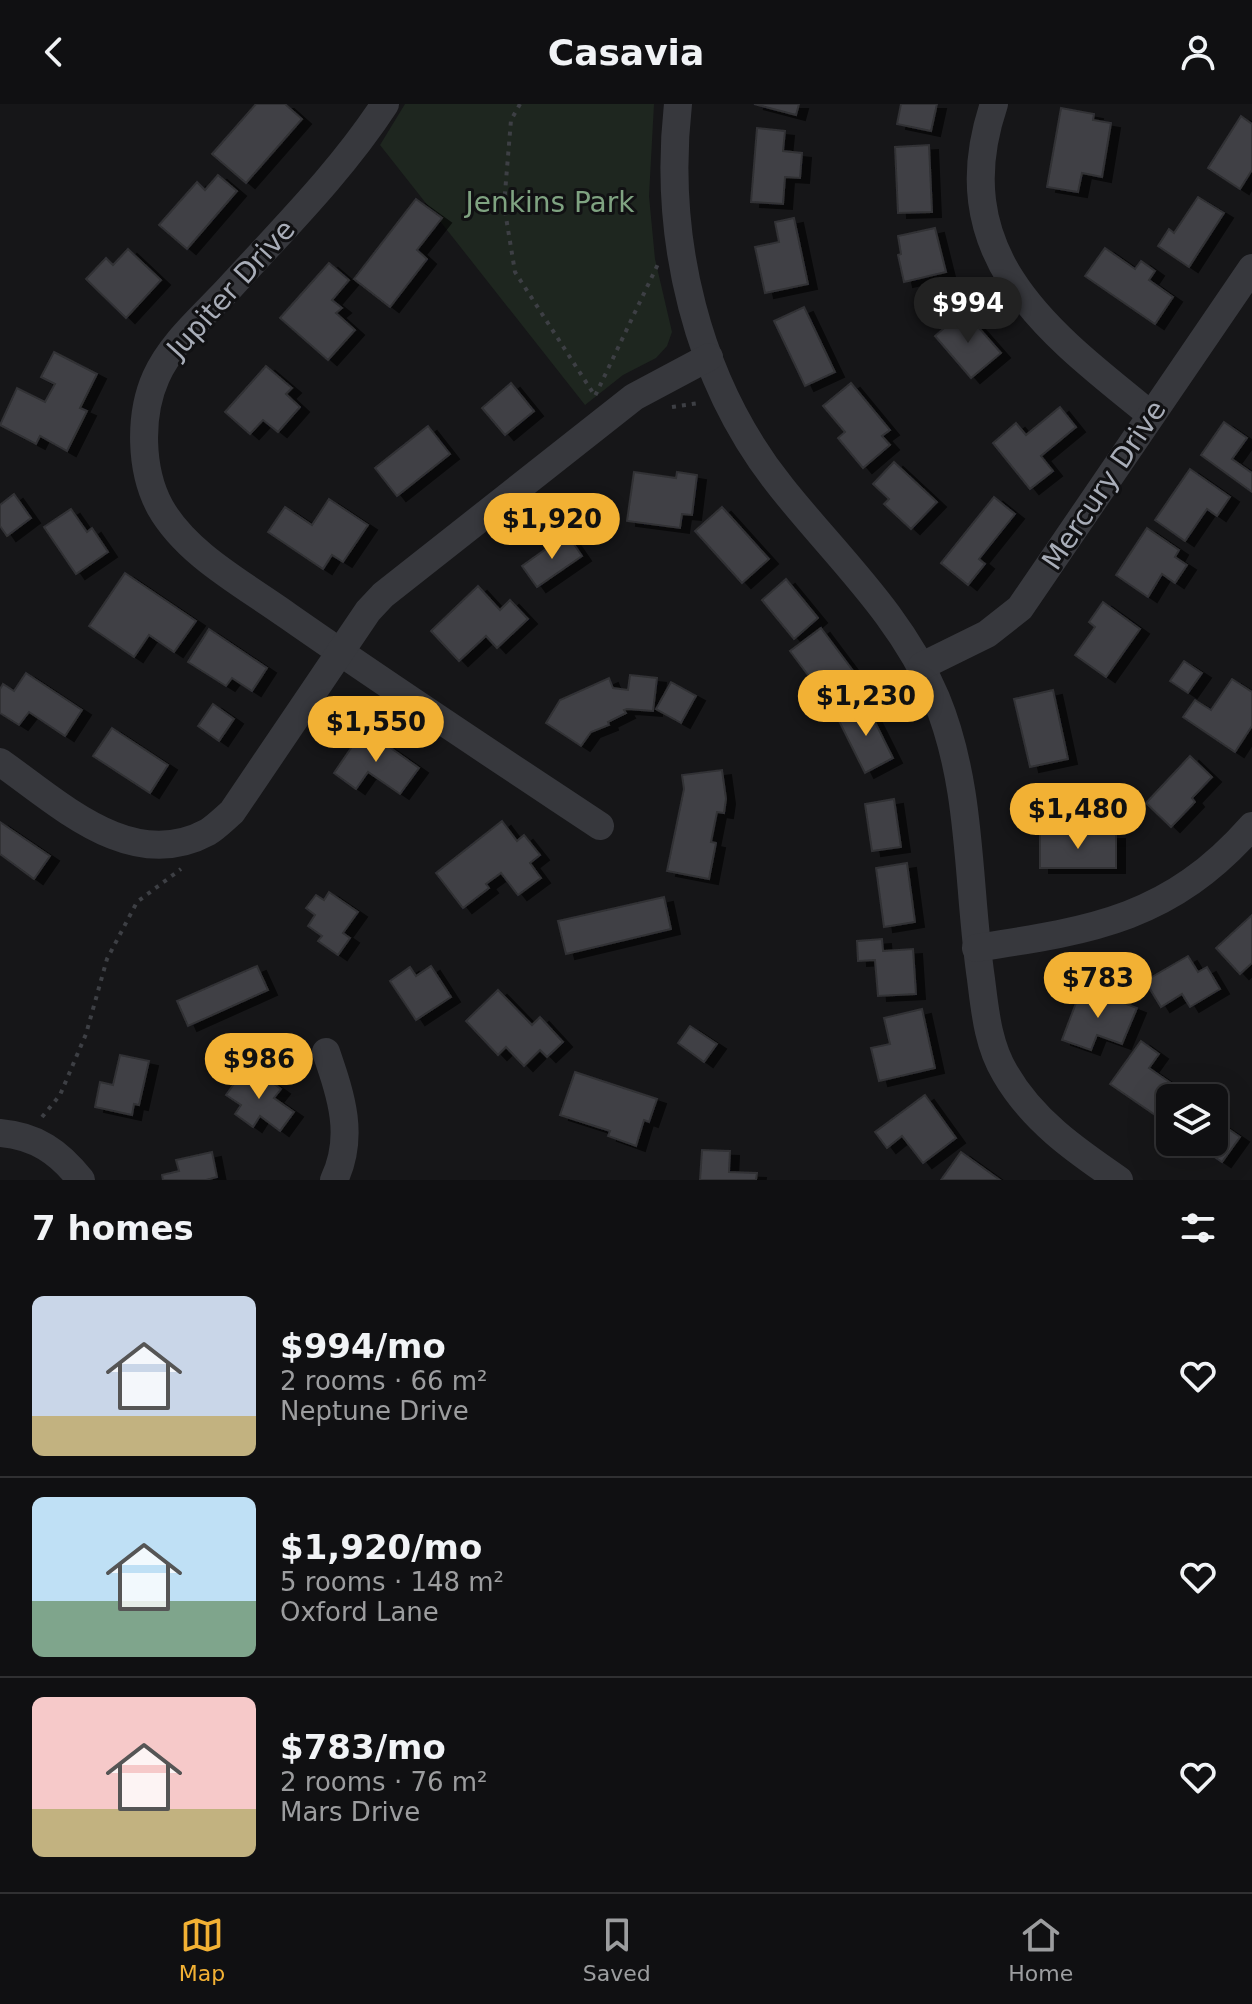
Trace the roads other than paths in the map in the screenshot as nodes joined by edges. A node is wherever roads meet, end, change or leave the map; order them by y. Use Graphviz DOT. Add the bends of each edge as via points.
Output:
graph roads {
  1 [pos="385,104"];
  2 [pos="678,104"];
  3 [pos="994,104"];
  4 [pos="1250,275"];
  5 [pos="709,357"];
  6 [pos="1151,415"];
  7 [pos="340,652"];
  8 [pos="922,666"];
  9 [pos="0,762"];
  10 [pos="600,826"];
  11 [pos="1252,826"];
  12 [pos="976,948"];
  13 [pos="326,1052"];
  14 [pos="14,1135"];
  15 [pos="81,1180"];
  16 [pos="334,1180"];
  17 [pos="1119,1180"];
  1 -- 7 [label="street, Jupiter Drive" via="303,208 174,348 156,377 144,443 160,507 183,535 206,558"];
  2 -- 5 [label="street" via="675,204 684,274"];
  3 -- 6 [label="street" via="982,167 989,229 999,258 1016,289 1064,344"];
  4 -- 6 [label="street, Mercury Drive"];
  5 -- 7 [label="street" via="634,397 400,580 368,611"];
  5 -- 8 [label="street" via="762,463 865,584"];
  6 -- 8 [label="street, Mercury Drive" via="1020,608 987,634"];
  7 -- 9 [label="street" via="232,812 186,841 128,842 98,830"];
  7 -- 10 [label="street, Jupiter Drive"];
  8 -- 12 [label="street" via="953,744"];
  11 -- 12 [label="street" via="1205,871 1148,907 1077,932"];
  12 -- 17 [label="street" via="989,1035 1004,1072 1049,1128"];
  13 -- 16 [label="street" via="344,1105 346,1140"];
  14 -- 15 [label="street" via="38,1141"];
}
